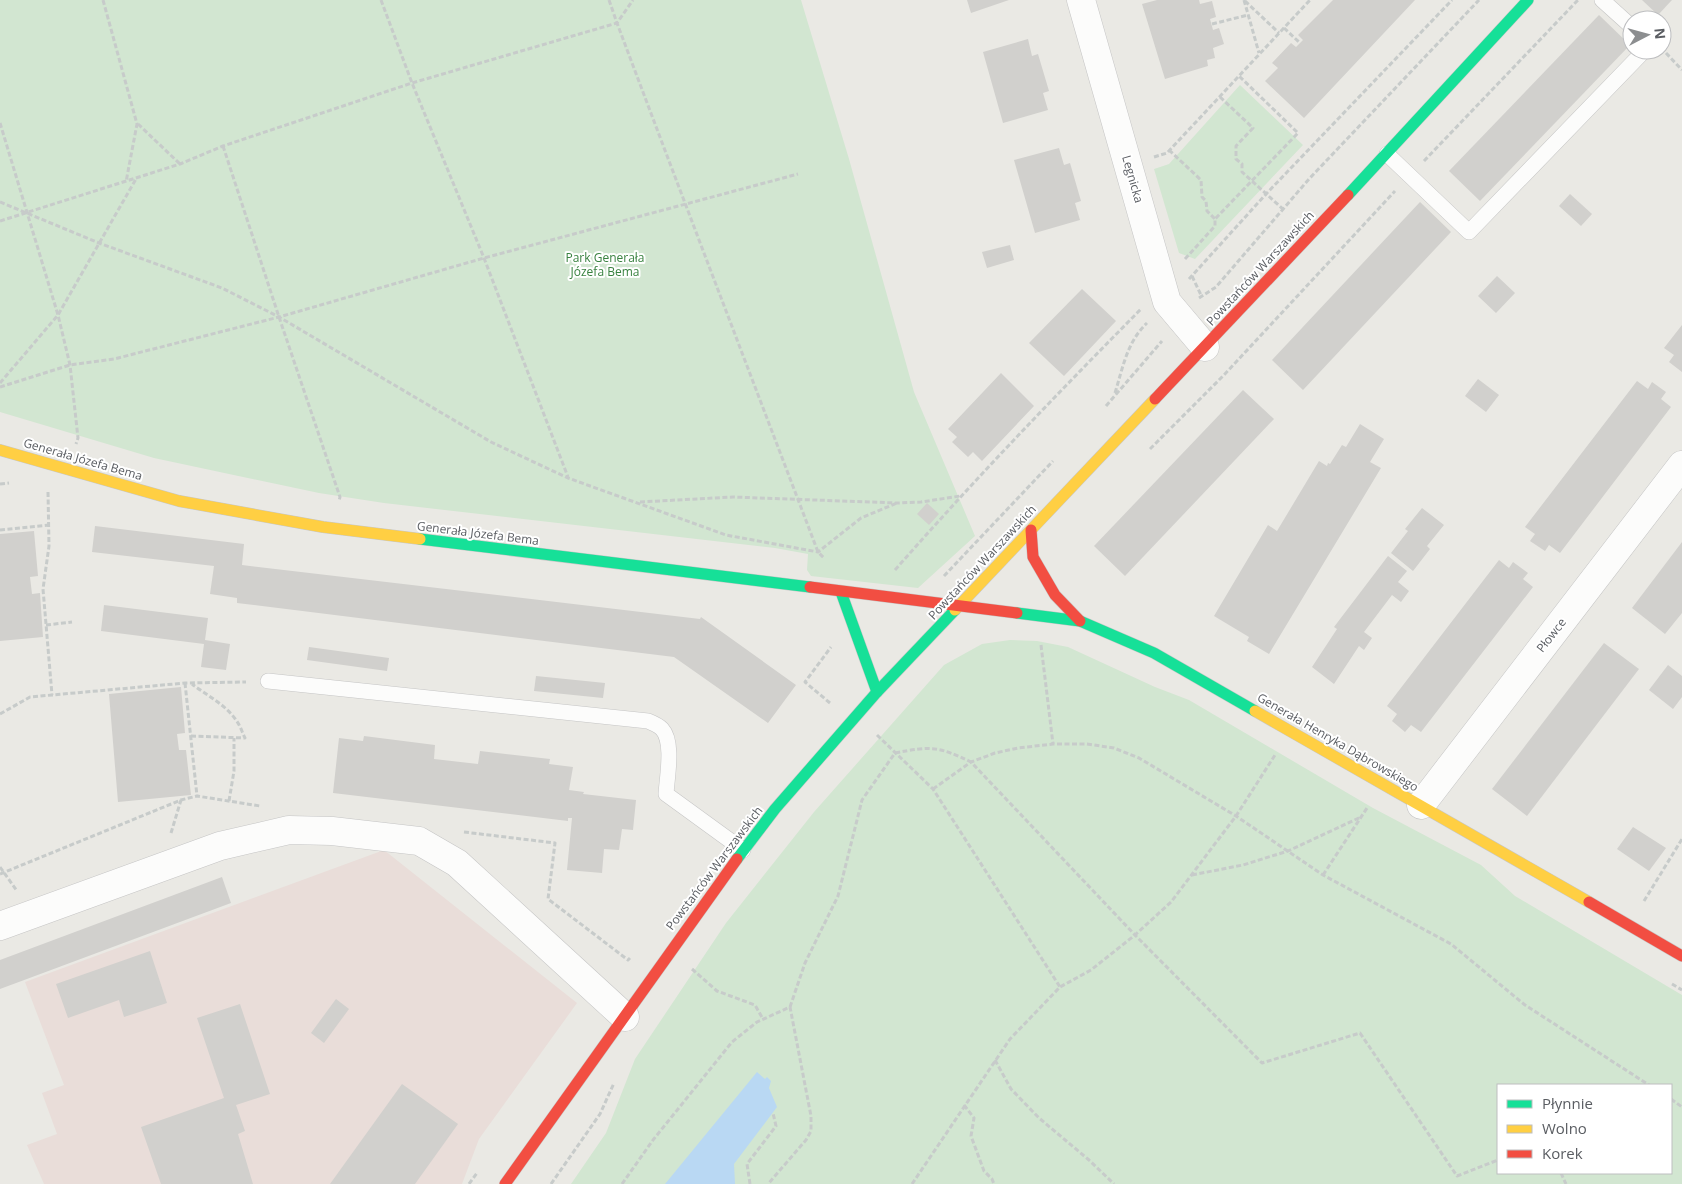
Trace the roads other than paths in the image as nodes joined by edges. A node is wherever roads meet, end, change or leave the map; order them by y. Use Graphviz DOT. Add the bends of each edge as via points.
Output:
graph roads {
  1 [pos="1081,0"];
  2 [pos="1528,0"];
  3 [pos="1602,0"];
  4 [pos="1622,18"];
  5 [pos="1634,60"];
  6 [pos="1387,154"];
  7 [pos="1204,348"];
  8 [pos="0,450"];
  9 [pos="1682,465"];
  10 [pos="1032,530"];
  11 [pos="841,592"];
  12 [pos="960,606"];
  13 [pos="1080,622"];
  14 [pos="268,681"];
  15 [pos="877,692"];
  16 [pos="1421,805"];
  17 [pos="743,850"];
  18 [pos="0,926"];
  19 [pos="1682,956"];
  20 [pos="625,1016"];
  21 [pos="505,1184"];
  1 -- 7 [label="street, Legnicka" via="1167,302"];
  2 -- 6 [label="street, Powstańców Warszawskich"];
  3 -- 4 [label="lane"];
  5 -- 6 [label="lane" via="1469,232"];
  6 -- 7 [label="street, Powstańców Warszawskich"];
  7 -- 10 [label="street, Powstańców Warszawskich"];
  8 -- 11 [label="street, Generała Józefa Bema" via="179,501 254,516"];
  9 -- 16 [label="street, Płowce"];
  10 -- 12 [label="street, Powstańców Warszawskich"];
  10 -- 13 [label="street" via="1033,557 1055,595"];
  11 -- 12 [label="street, Generała Józefa Bema"];
  11 -- 15 [label="street"];
  12 -- 13 [label="street, Generała Henryka Dąbrowskiego"];
  12 -- 15 [label="street, Powstańców Warszawskich"];
  13 -- 16 [label="street, Generała Henryka Dąbrowskiego" via="1154,654"];
  14 -- 17 [label="lane" via="648,721 663,729 667,740 666,794"];
  15 -- 17 [label="street, Powstańców Warszawskich"];
  16 -- 19 [label="street, Generała Henryka Dąbrowskiego"];
  17 -- 20 [label="street, Powstańców Warszawskich"];
  18 -- 20 [label="street" via="220,846 288,830 332,831 419,841 457,863"];
  20 -- 21 [label="street, Powstańców Warszawskich"];
}
